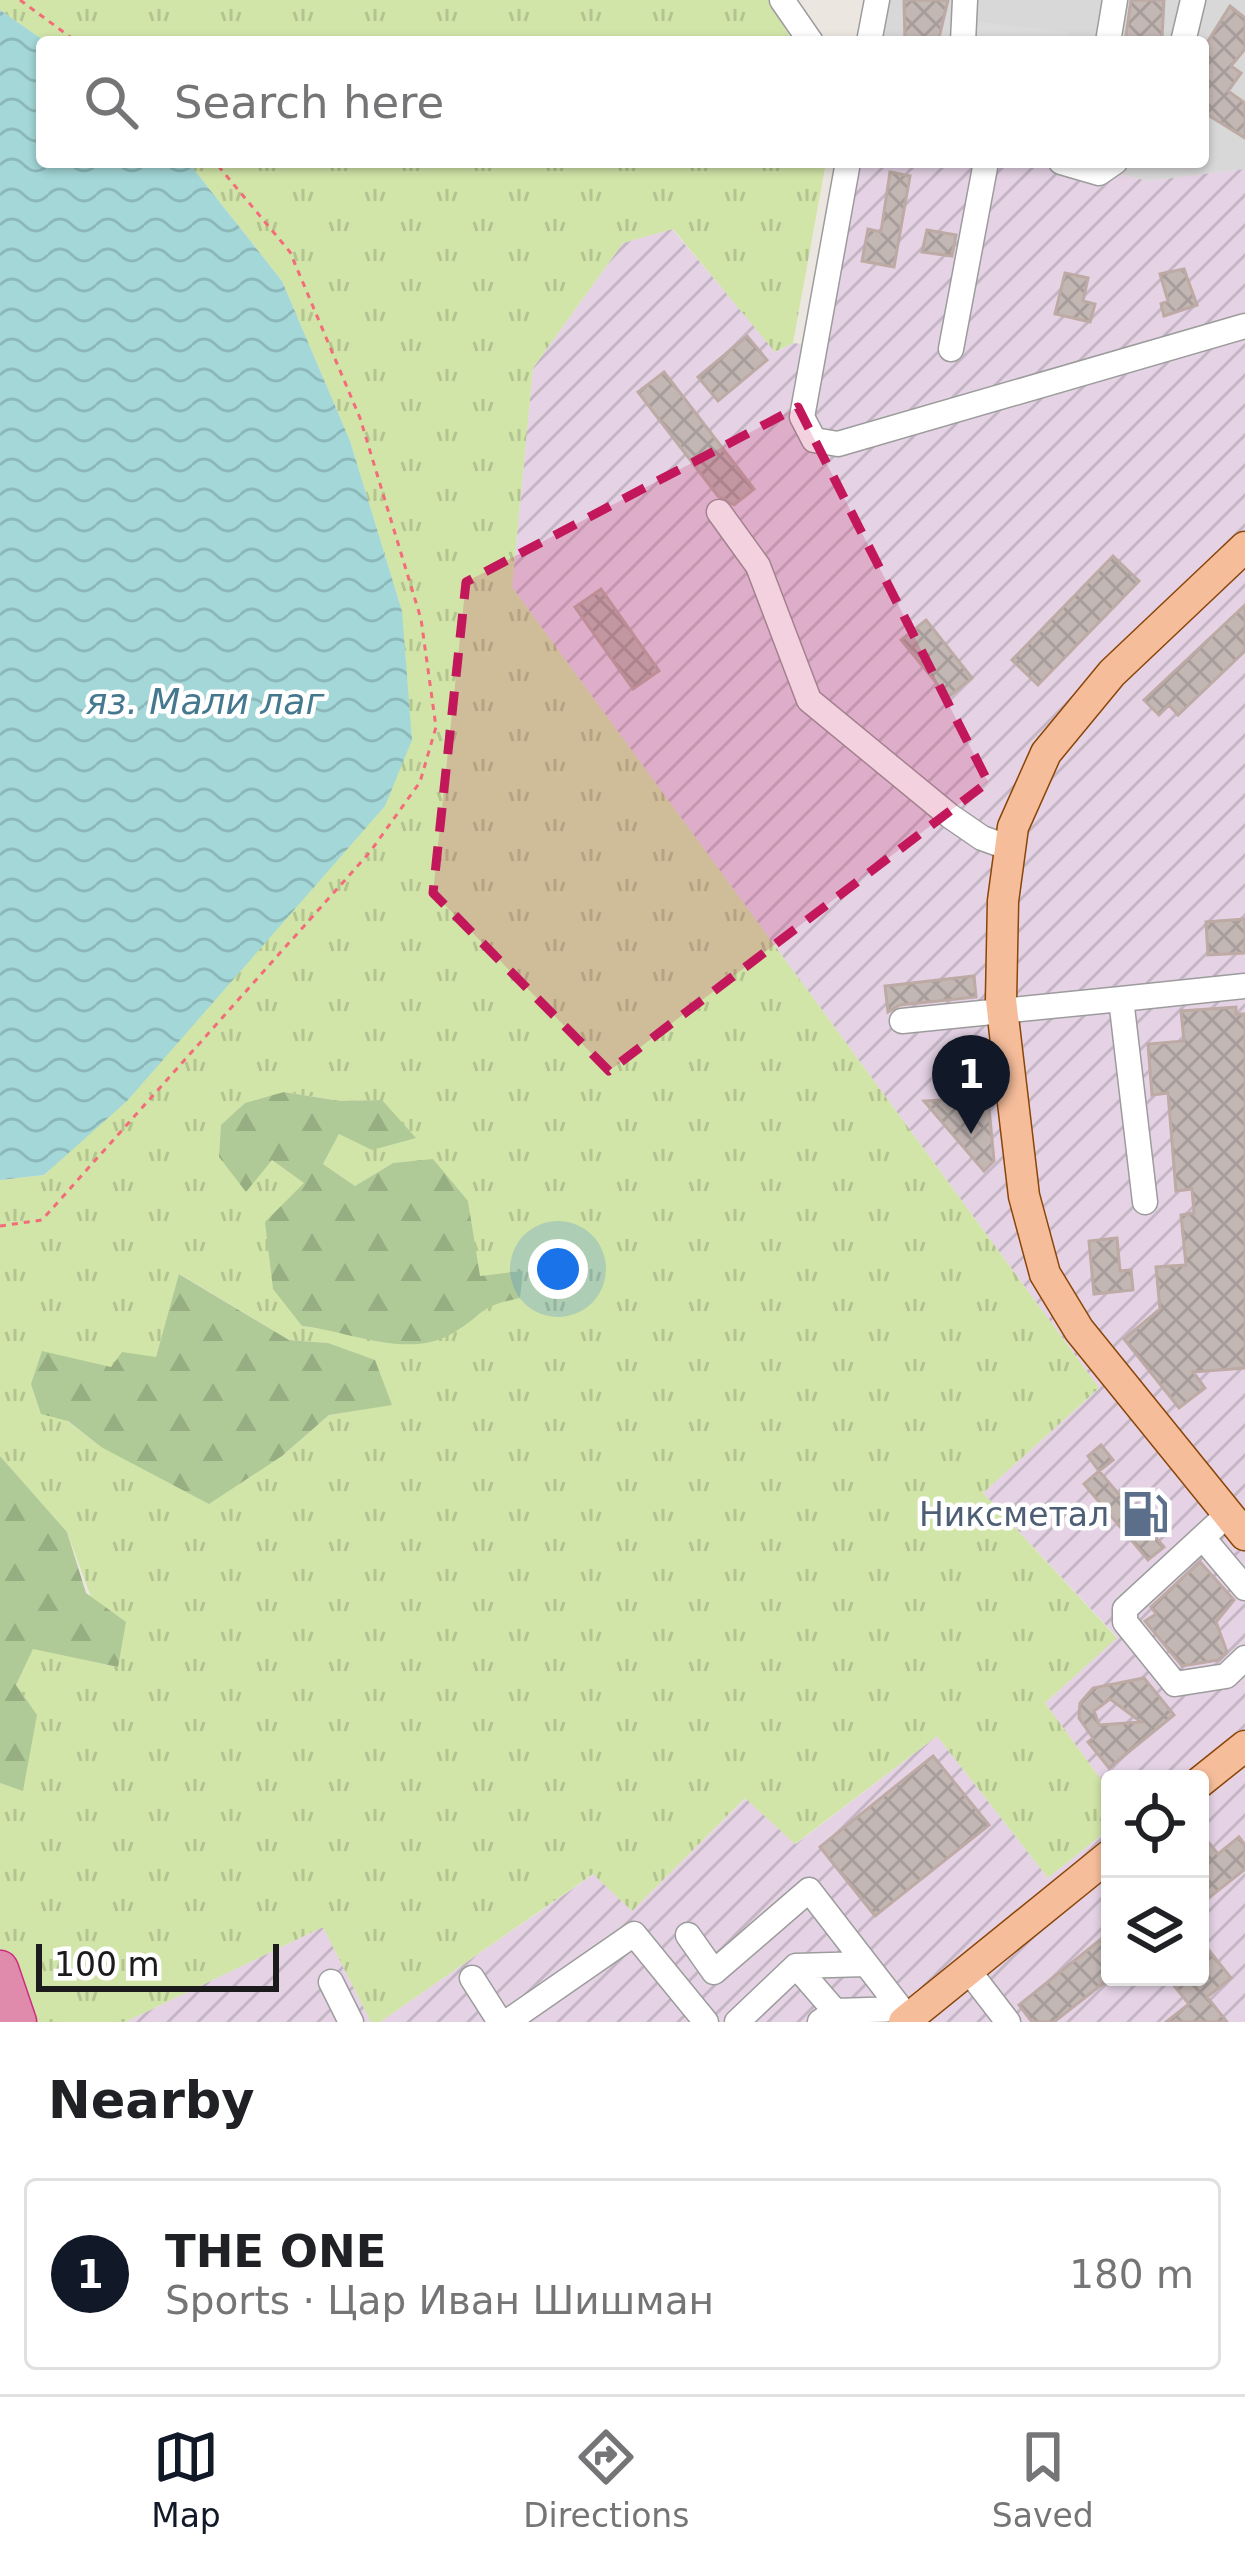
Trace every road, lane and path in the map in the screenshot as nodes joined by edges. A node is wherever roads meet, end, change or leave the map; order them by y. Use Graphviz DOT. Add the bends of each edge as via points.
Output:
graph roads {
  1 [pos="20,0"];
  2 [pos="782,0"];
  3 [pos="877,0"];
  4 [pos="965,0"];
  5 [pos="1115,0"];
  6 [pos="1192,0"];
  7 [pos="69,36"];
  8 [pos="807,36"];
  9 [pos="870,36"];
  10 [pos="963,36"];
  11 [pos="1109,36"];
  12 [pos="1184,36"];
  13 [pos="220,168"];
  14 [pos="847,168"];
  15 [pos="985,168"];
  16 [pos="1245,326"];
  17 [pos="951,349"];
  18 [pos="719,512"];
  19 [pos="1245,548"];
  20 [pos="1010,848"];
  21 [pos="1245,986"];
  22 [pos="1121,999"];
  23 [pos="1002,1012"];
  24 [pos="902,1021"];
  25 [pos="1144,1202"];
  26 [pos="0,1226"];
  27 [pos="1237,1524"];
  28 [pos="1203,1538"];
  29 [pos="1245,1588"];
  30 [pos="1245,1658"];
  31 [pos="1245,1746"];
  32 [pos="1209,1775"];
  33 [pos="1101,1862"];
  34 [pos="688,1935"];
  35 [pos="866,1964"];
  36 [pos="796,1966"];
  37 [pos="0,1969"];
  38 [pos="968,1970"];
  39 [pos="472,1978"];
  40 [pos="331,1982"];
  41 [pos="828,2016"];
  42 [pos="904,2016"];
  43 [pos="348,2021"];
  44 [pos="19,2022"];
  45 [pos="503,2022"];
  46 [pos="706,2022"];
  47 [pos="736,2022"];
  48 [pos="1008,2022"];
  1 -- 7 [label="path"];
  2 -- 8 [label="street"];
  3 -- 9 [label="street"];
  4 -- 10 [label="street"];
  5 -- 11 [label="street"];
  6 -- 12 [label="street"];
  13 -- 26 [label="path" via="290,252 360,418 422,619 436,727 420,782 370,852 42,1220"];
  14 -- 16 [label="street" via="802,417 814,440 838,444"];
  15 -- 17 [label="street"];
  18 -- 20 [label="street" via="758,566 809,700 950,816"];
  19 -- 20 [label="main road" via="1112,673 1046,752"];
  20 -- 23 [label="main road"];
  21 -- 22 [label="street"];
  22 -- 23 [label="street"];
  22 -- 25 [label="street"];
  23 -- 24 [label="street"];
  23 -- 27 [label="main road" via="1024,1196 1045,1274 1079,1330"];
  27 -- 28 [label="street"];
  28 -- 29 [label="street"];
  28 -- 30 [label="street" via="1125,1610 1125,1622 1175,1684 1226,1676"];
  31 -- 32 [label="main road"];
  33 -- 38 [label="main road"];
  34 -- 35 [label="street" via="715,1972 809,1891"];
  35 -- 36 [label="street"];
  35 -- 42 [label="street"];
  36 -- 41 [label="street"];
  36 -- 47 [label="street"];
  37 -- 44 [label="highway"];
  38 -- 42 [label="main road"];
  38 -- 48 [label="street"];
  39 -- 45 [label="street"];
  40 -- 43 [label="street"];
  41 -- 42 [label="street"];
  45 -- 46 [label="street" via="634,1934"];
}
